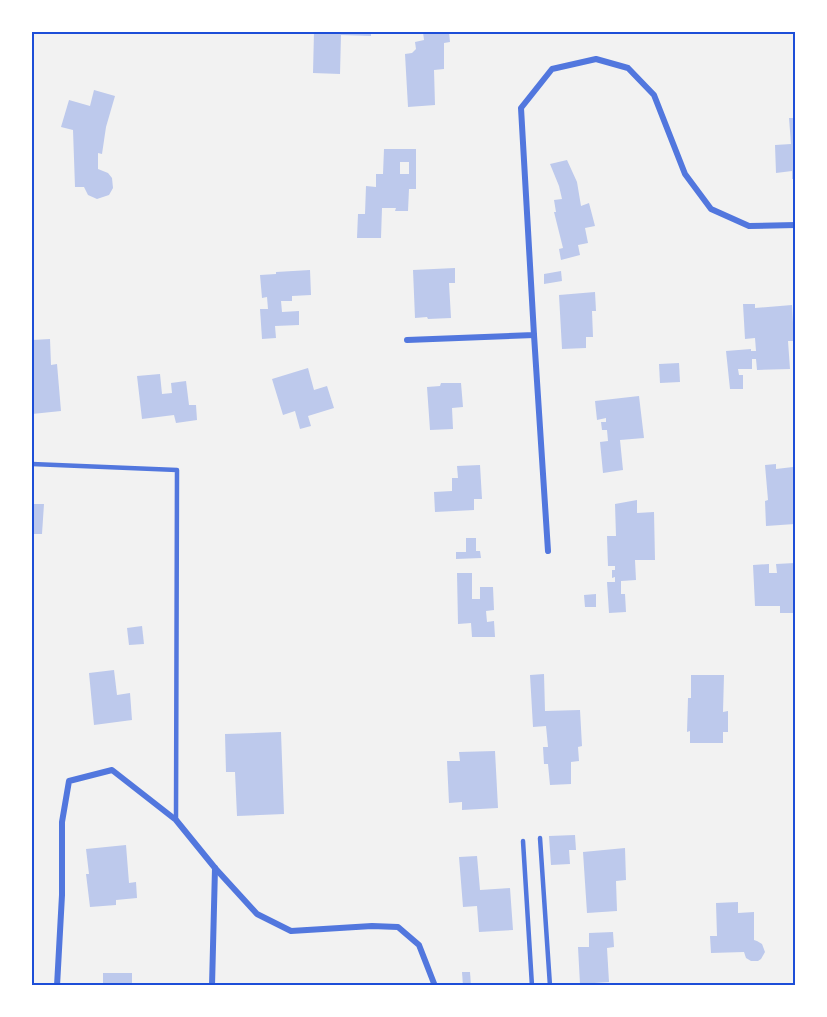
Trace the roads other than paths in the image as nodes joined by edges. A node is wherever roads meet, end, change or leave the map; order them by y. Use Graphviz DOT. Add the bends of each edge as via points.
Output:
graph roads {
  1 [pos="795,225"];
  2 [pos="534,335"];
  3 [pos="407,340"];
  4 [pos="32,464"];
  5 [pos="548,551"];
  6 [pos="176,820"];
  7 [pos="540,838"];
  8 [pos="523,841"];
  9 [pos="215,868"];
  10 [pos="57,986"];
  11 [pos="212,986"];
  12 [pos="435,986"];
  13 [pos="532,986"];
  14 [pos="550,986"];
  1 -- 2 [label="street" via="749,226 711,209 685,174 654,95 628,68 596,59 552,69 522,108"];
  2 -- 3 [label="street"];
  2 -- 5 [label="street"];
  4 -- 6 [label="lane" via="177,470"];
  6 -- 9 [label="street"];
  6 -- 10 [label="street" via="112,770 69,781 62,822"];
  7 -- 14 [label="lane"];
  8 -- 13 [label="lane"];
  9 -- 11 [label="street"];
  9 -- 12 [label="street" via="257,914 291,931 398,927 419,945"];
}
